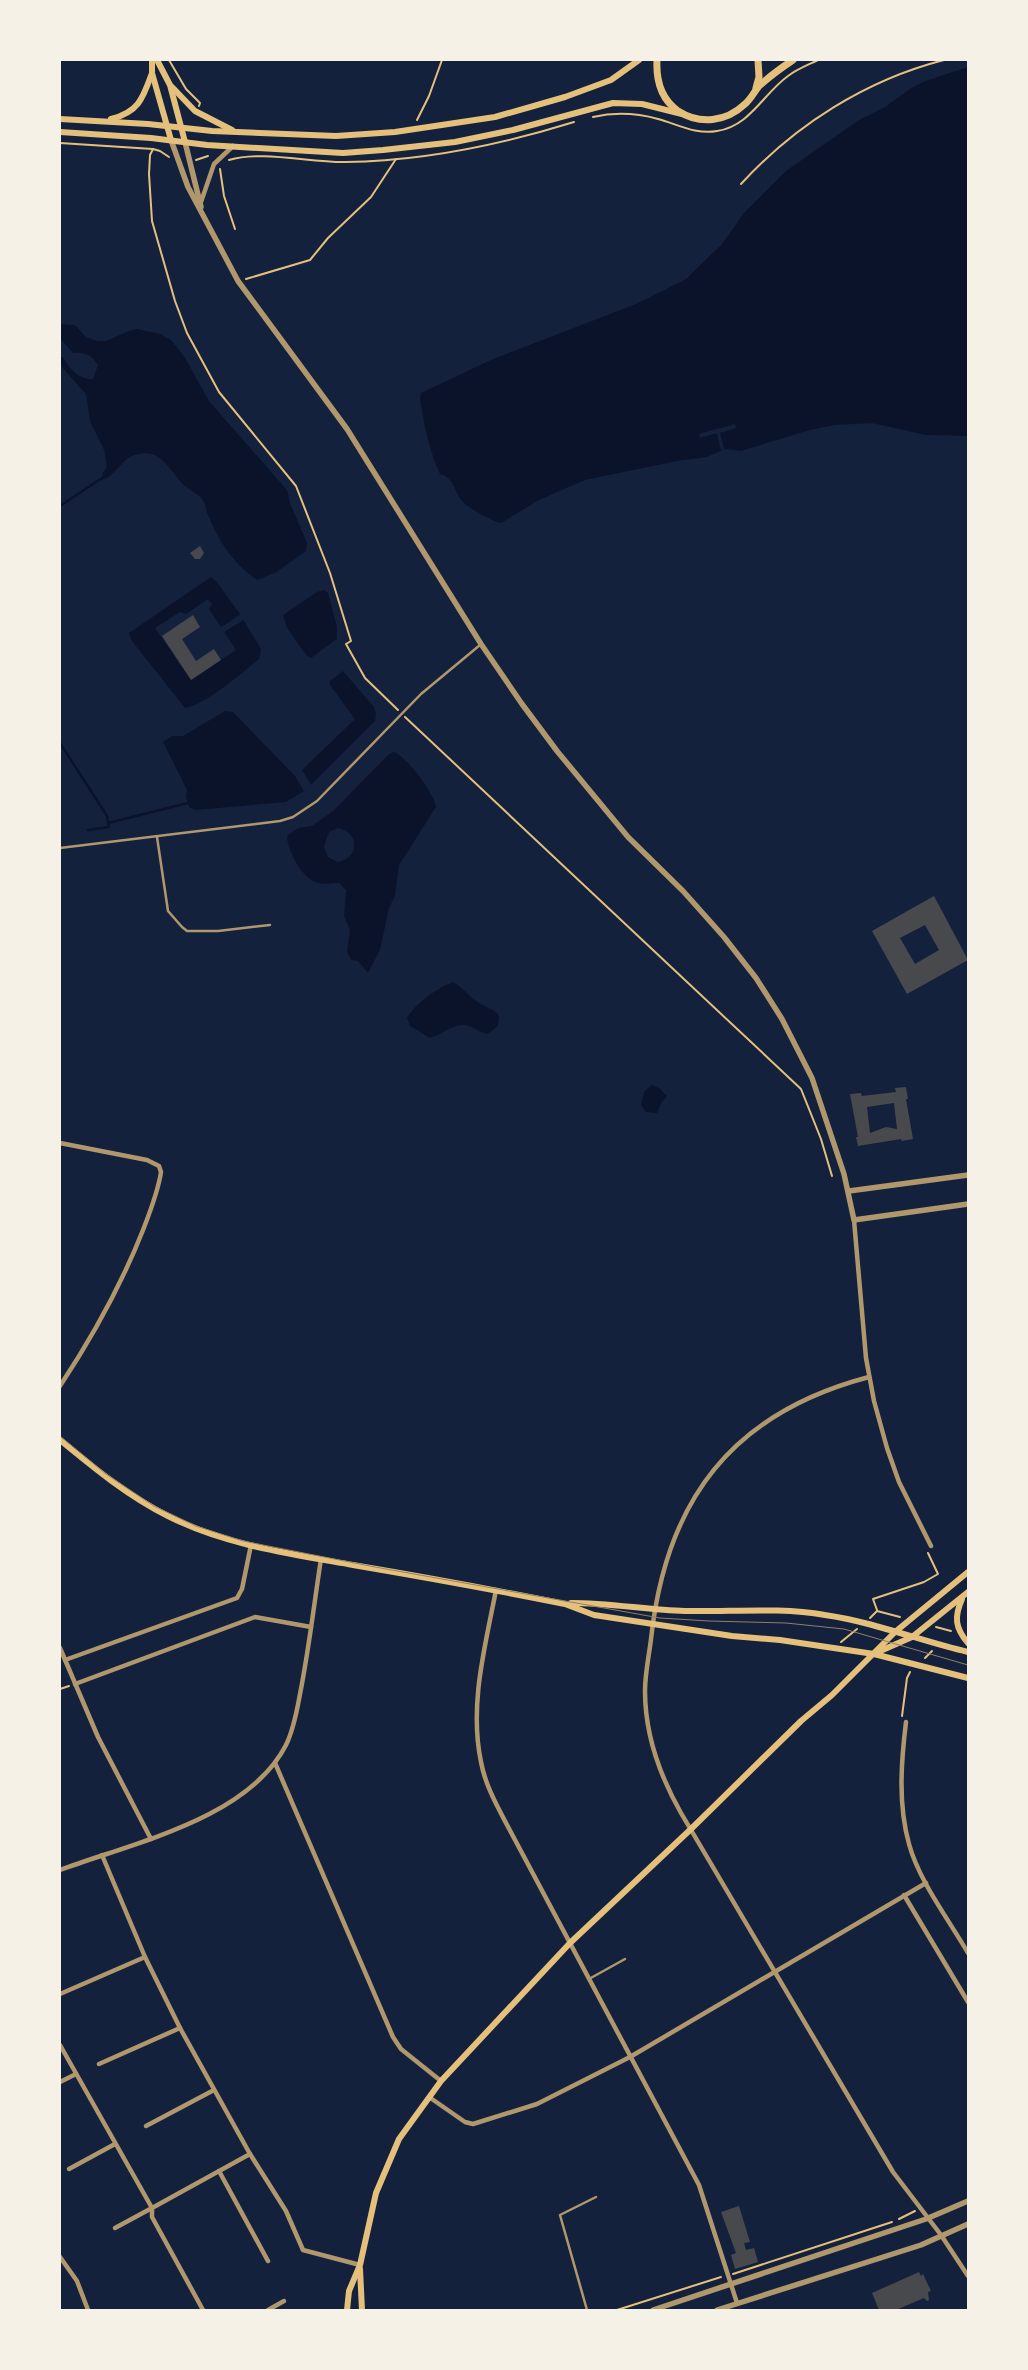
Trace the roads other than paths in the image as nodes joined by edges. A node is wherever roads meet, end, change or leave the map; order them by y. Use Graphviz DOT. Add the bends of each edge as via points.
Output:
graph roads {
  1 [pos="152,60"];
  2 [pos="157,60"];
  3 [pos="639,60"];
  4 [pos="657,60"];
  5 [pos="758,60"];
  6 [pos="793,60"];
  7 [pos="152,73"];
  8 [pos="170,85"];
  9 [pos="755,90"];
  10 [pos="685,116"];
  11 [pos="60,119"];
  12 [pos="104,121"];
  13 [pos="169,126"];
  14 [pos="182,128"];
  15 [pos="236,131"];
  16 [pos="60,132"];
  17 [pos="172,140"];
  18 [pos="185,142"];
  19 [pos="233,146"];
  20 [pos="200,204"];
  21 [pos="202,212"];
  22 [pos="481,644"];
  23 [pos="157,837"];
  24 [pos="60,848"];
  25 [pos="270,925"];
  26 [pos="60,1143"];
  27 [pos="968,1175"];
  28 [pos="849,1191"];
  29 [pos="968,1204"];
  30 [pos="854,1220"];
  31 [pos="869,1377"];
  32 [pos="60,1386"];
  33 [pos="60,1440"];
  34 [pos="250,1545"];
  35 [pos="931,1546"];
  36 [pos="321,1559"];
  37 [pos="968,1572"];
  38 [pos="496,1590"];
  39 [pos="966,1594"];
  40 [pos="565,1604"];
  41 [pos="656,1610"];
  42 [pos="653,1624"];
  43 [pos="311,1627"];
  44 [pos="895,1632"];
  45 [pos="912,1637"];
  46 [pos="968,1643"];
  47 [pos="60,1648"];
  48 [pos="968,1652"];
  49 [pos="874,1654"];
  50 [pos="65,1660"];
  51 [pos="968,1678"];
  52 [pos="75,1684"];
  53 [pos="906,1722"];
  54 [pos="275,1763"];
  55 [pos="691,1829"];
  56 [pos="151,1839"];
  57 [pos="102,1855"];
  58 [pos="60,1870"];
  59 [pos="926,1882"];
  60 [pos="904,1895"];
  61 [pos="570,1943"];
  62 [pos="968,1953"];
  63 [pos="145,1957"];
  64 [pos="625,1959"];
  65 [pos="775,1971"];
  66 [pos="589,1979"];
  67 [pos="60,1994"];
  68 [pos="968,2002"];
  69 [pos="180,2028"];
  70 [pos="60,2045"];
  71 [pos="630,2057"];
  72 [pos="99,2064"];
  73 [pos="76,2074"];
  74 [pos="441,2081"];
  75 [pos="60,2082"];
  76 [pos="214,2090"];
  77 [pos="429,2097"];
  78 [pos="146,2126"];
  79 [pos="115,2144"];
  80 [pos="250,2154"];
  81 [pos="69,2169"];
  82 [pos="219,2171"];
  83 [pos="596,2197"];
  84 [pos="968,2201"];
  85 [pos="152,2208"];
  86 [pos="926,2219"];
  87 [pos="968,2224"];
  88 [pos="115,2228"];
  89 [pos="941,2235"];
  90 [pos="60,2256"];
  91 [pos="268,2261"];
  92 [pos="360,2266"];
  93 [pos="968,2276"];
  94 [pos="731,2284"];
  95 [pos="284,2301"];
  96 [pos="738,2307"];
  97 [pos="88,2310"];
  98 [pos="202,2310"];
  99 [pos="268,2310"];
  100 [pos="347,2310"];
  101 [pos="362,2310"];
  102 [pos="587,2310"];
  103 [pos="653,2310"];
  104 [pos="717,2310"];
  1 -- 7 [label="main road"];
  2 -- 8 [label="main road"];
  3 -- 15 [label="main road" via="592,89 495,117 458,124 336,136"];
  4 -- 10 [label="main road" via="656,73 662,92"];
  5 -- 9 [label="main road" via="759,77"];
  6 -- 9 [label="main road"];
  7 -- 12 [label="main road" via="135,108"];
  7 -- 13 [label="main road"];
  8 -- 14 [label="main road"];
  8 -- 15 [label="main road" via="195,111"];
  9 -- 10 [label="main road" via="748,102 725,118 698,120"];
  10 -- 19 [label="main road" via="642,104 613,103 498,134 419,147 343,152"];
  11 -- 12 [label="main road"];
  12 -- 13 [label="main road"];
  13 -- 14 [label="main road"];
  13 -- 17 [label="main road"];
  14 -- 15 [label="main road"];
  14 -- 18 [label="main road"];
  16 -- 17 [label="main road"];
  17 -- 18 [label="main road"];
  17 -- 21 [label="street" via="188,187"];
  18 -- 19 [label="main road"];
  18 -- 20 [label="street"];
  19 -- 20 [label="street" via="214,164"];
  20 -- 21 [label="street"];
  21 -- 22 [label="street" via="238,281 347,429"];
  22 -- 23 [label="lane" via="421,694 317,801 293,817"];
  22 -- 28 [label="street" via="576,774 628,837 724,937 756,978 808,1069"];
  23 -- 24 [label="lane"];
  23 -- 25 [label="lane" via="168,911 187,931"];
  26 -- 32 [label="street" via="147,1160 159,1166 161,1172 128,1268 102,1320"];
  27 -- 28 [label="street"];
  28 -- 30 [label="street"];
  29 -- 30 [label="street"];
  30 -- 31 [label="street"];
  31 -- 35 [label="street" via="880,1426 899,1482"];
  31 -- 41 [label="street" via="835,1386 776,1414 742,1440 716,1468 685,1512 675,1534"];
  33 -- 34 [label="main road" via="117,1485 166,1516"];
  34 -- 36 [label="main road"];
  34 -- 50 [label="street" via="242,1589 237,1598"];
  36 -- 38 [label="main road"];
  36 -- 43 [label="street"];
  37 -- 44 [label="main road"];
  38 -- 40 [label="main road"];
  38 -- 61 [label="street" via="478,1681 481,1762 487,1784 506,1823"];
  39 -- 45 [label="main road"];
  39 -- 46 [label="main road" via="956,1611 956,1622"];
  40 -- 41 [label="main road" via="598,1603"];
  40 -- 42 [label="main road" via="594,1615"];
  41 -- 42 [label="street"];
  41 -- 44 [label="main road" via="823,1614"];
  42 -- 49 [label="main road"];
  42 -- 55 [label="street" via="645,1689 650,1735 664,1779"];
  43 -- 52 [label="street" via="255,1617"];
  43 -- 54 [label="street" via="296,1715 287,1744"];
  44 -- 45 [label="main road"];
  44 -- 49 [label="main road"];
  45 -- 48 [label="main road"];
  45 -- 49 [label="main road"];
  47 -- 50 [label="street"];
  49 -- 51 [label="main road"];
  49 -- 55 [label="main road"];
  50 -- 52 [label="street"];
  52 -- 56 [label="street" via="98,1737"];
  53 -- 59 [label="street" via="901,1767 904,1814 909,1846"];
  54 -- 56 [label="street" via="258,1781 232,1800"];
  54 -- 74 [label="street" via="393,2037 401,2049"];
  55 -- 61 [label="main road"];
  55 -- 65 [label="street"];
  56 -- 57 [label="street"];
  57 -- 58 [label="street"];
  57 -- 63 [label="street"];
  59 -- 60 [label="street"];
  59 -- 62 [label="street"];
  60 -- 65 [label="street"];
  60 -- 68 [label="street"];
  61 -- 66 [label="street"];
  61 -- 74 [label="main road"];
  63 -- 67 [label="street"];
  63 -- 69 [label="street"];
  64 -- 66 [label="lane"];
  65 -- 71 [label="street"];
  65 -- 86 [label="street" via="893,2172"];
  66 -- 71 [label="street"];
  69 -- 72 [label="street"];
  69 -- 76 [label="street"];
  70 -- 73 [label="street"];
  71 -- 77 [label="street" via="537,2104 478,2124 465,2122"];
  71 -- 94 [label="street" via="699,2185"];
  73 -- 75 [label="street"];
  73 -- 79 [label="street"];
  74 -- 77 [label="main road"];
  76 -- 78 [label="street"];
  76 -- 80 [label="street"];
  77 -- 92 [label="main road" via="400,2139 376,2193"];
  79 -- 81 [label="street"];
  79 -- 85 [label="street"];
  80 -- 82 [label="street"];
  80 -- 92 [label="street" via="286,2210 303,2250"];
  82 -- 85 [label="street"];
  82 -- 91 [label="street"];
  83 -- 102 [label="lane" via="560,2216"];
  84 -- 86 [label="street"];
  85 -- 88 [label="street"];
  85 -- 98 [label="street" via="152,2217"];
  86 -- 89 [label="street"];
  86 -- 94 [label="street"];
  87 -- 89 [label="street"];
  89 -- 93 [label="street"];
  89 -- 96 [label="street" via="921,2245"];
  90 -- 97 [label="street" via="77,2281"];
  92 -- 100 [label="main road" via="349,2291"];
  92 -- 101 [label="main road"];
  94 -- 96 [label="street"];
  94 -- 103 [label="street"];
  95 -- 99 [label="street"];
  96 -- 104 [label="street"];
}
